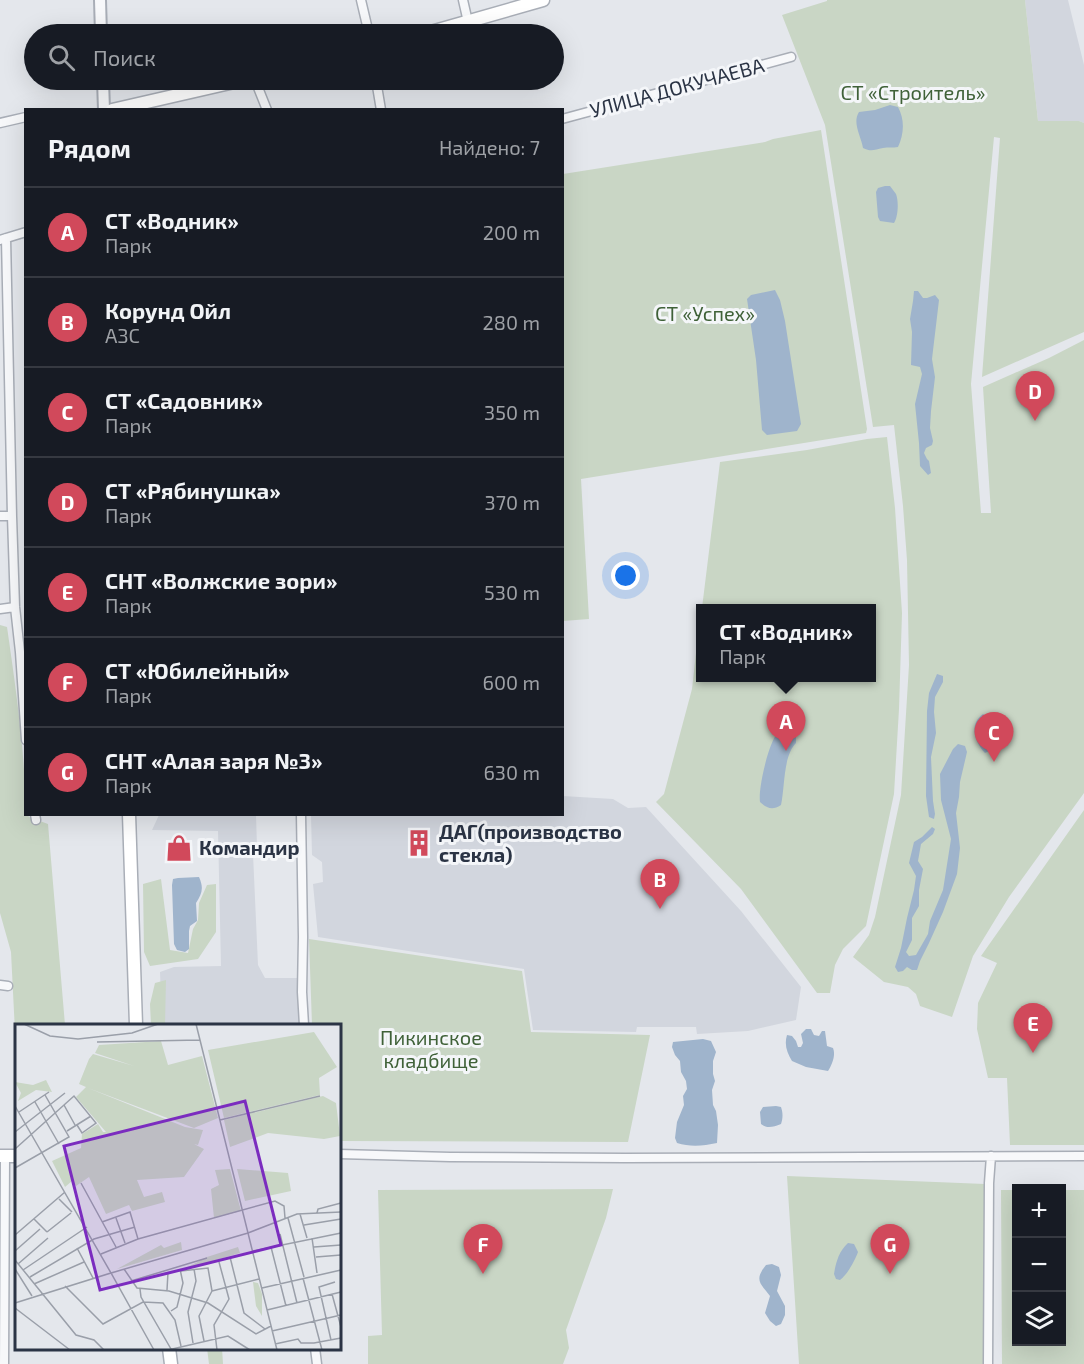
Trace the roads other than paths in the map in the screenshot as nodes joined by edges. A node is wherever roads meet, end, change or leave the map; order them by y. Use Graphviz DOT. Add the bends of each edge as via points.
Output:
graph roads {
  1 [pos="100,0"];
  2 [pos="361,0"];
  3 [pos="463,0"];
  4 [pos="543,0"];
  5 [pos="468,22"];
  6 [pos="101,24"];
  7 [pos="367,24"];
  8 [pos="461,24"];
  9 [pos="791,57"];
  10 [pos="103,90"];
  11 [pos="199,90"];
  12 [pos="259,90"];
  13 [pos="378,90"];
  14 [pos="104,108"];
  15 [pos="121,108"];
  16 [pos="266,108"];
  17 [pos="381,108"];
  18 [pos="24,117"];
  19 [pos="564,118"];
  20 [pos="0,123"];
  21 [pos="24,233"];
  22 [pos="3,239"];
  23 [pos="0,516"];
  24 [pos="12,516"];
  25 [pos="15,607"];
  26 [pos="0,609"];
  27 [pos="24,711"];
  28 [pos="129,816"];
  29 [pos="301,816"];
  30 [pos="136,1024"];
  31 [pos="304,1024"];
  32 [pos="340,1154"];
  33 [pos="7,1156"];
  34 [pos="991,1156"];
  35 [pos="1084,1156"];
  36 [pos="2,1294"];
  37 [pos="169,1349"];
  38 [pos="315,1349"];
  39 [pos="4,1364"];
  40 [pos="171,1364"];
  41 [pos="317,1364"];
  42 [pos="988,1364"];
  1 -- 6 [label="street"];
  2 -- 7 [label="street"];
  3 -- 5 [label="street"];
  4 -- 5 [label="main road"];
  5 -- 8 [label="main road"];
  9 -- 19 [label="street, УЛИЦА ДОКУЧАЕВА"];
  10 -- 14 [label="street"];
  11 -- 15 [label="main road"];
  12 -- 16 [label="street"];
  13 -- 17 [label="street"];
  18 -- 20 [label="street"];
  21 -- 22 [label="street"];
  22 -- 24 [label="street"];
  23 -- 24 [label="street"];
  24 -- 25 [label="street"];
  25 -- 26 [label="street"];
  25 -- 27 [label="street"];
  28 -- 30 [label="main road"];
  29 -- 31 [label="street"];
  32 -- 34 [label="street" via="625,1158"];
  33 -- 36 [label="street"];
  34 -- 35 [label="street"];
  34 -- 42 [label="street"];
  36 -- 39 [label="street"];
  37 -- 40 [label="main road"];
  38 -- 41 [label="street"];
}
